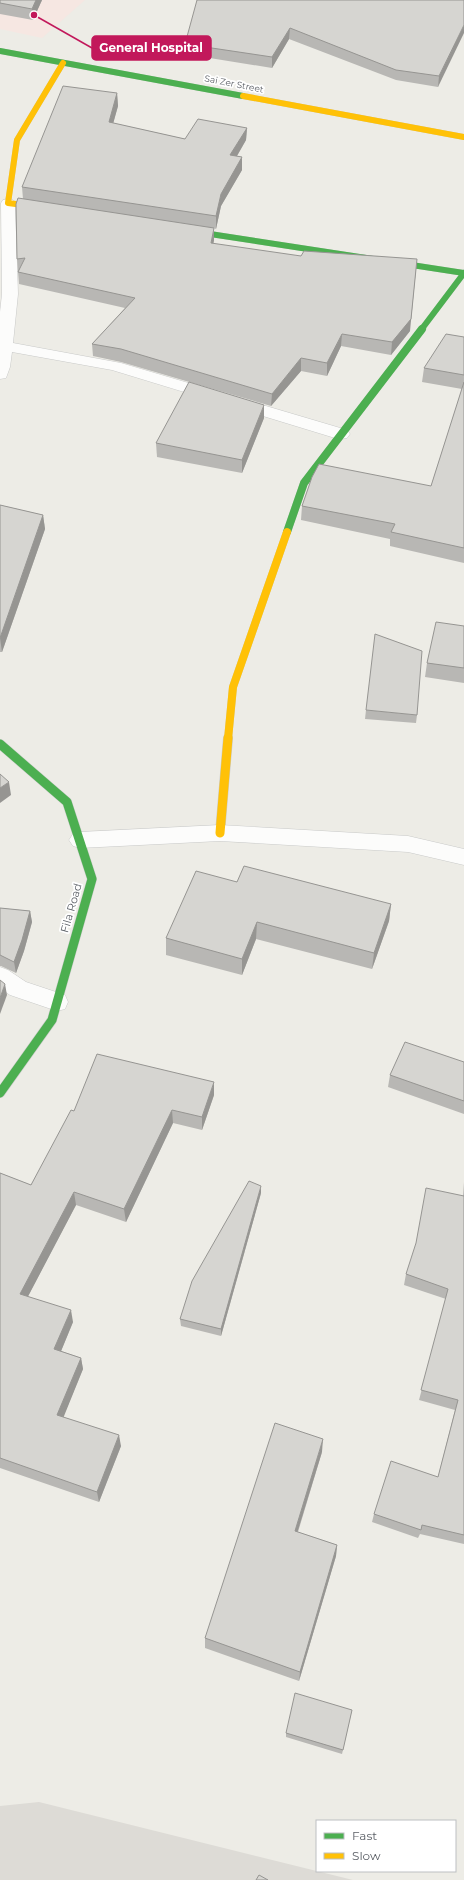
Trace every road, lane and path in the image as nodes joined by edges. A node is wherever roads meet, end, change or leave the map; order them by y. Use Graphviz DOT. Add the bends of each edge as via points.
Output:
graph roads {
  1 [pos="0,51"];
  2 [pos="63,63"];
  3 [pos="464,137"];
  4 [pos="8,203"];
  5 [pos="56,210"];
  6 [pos="173,228"];
  7 [pos="464,273"];
  8 [pos="5,346"];
  9 [pos="0,374"];
  10 [pos="341,434"];
  11 [pos="0,744"];
  12 [pos="220,833"];
  13 [pos="80,840"];
  14 [pos="464,857"];
  15 [pos="0,976"];
  16 [pos="57,1002"];
  17 [pos="0,1093"];
  1 -- 2 [label="main road, Sai Zer Street"];
  2 -- 3 [label="main road, Sai Zer Street"];
  2 -- 4 [label="main road" via="17,140"];
  4 -- 5 [label="main road"];
  4 -- 8 [label="street" via="10,294"];
  6 -- 7 [label="main road"];
  7 -- 10 [label="main road"];
  8 -- 9 [label="street"];
  8 -- 10 [label="street" via="115,366"];
  10 -- 12 [label="main road" via="304,483 233,687"];
  11 -- 13 [label="main road, Fila Road" via="67,802"];
  12 -- 13 [label="street"];
  12 -- 14 [label="street" via="408,844"];
  13 -- 16 [label="main road, Fila Road" via="92,879"];
  15 -- 16 [label="street" via="18,989"];
  16 -- 17 [label="main road, Fila Road" via="52,1020"];
}
